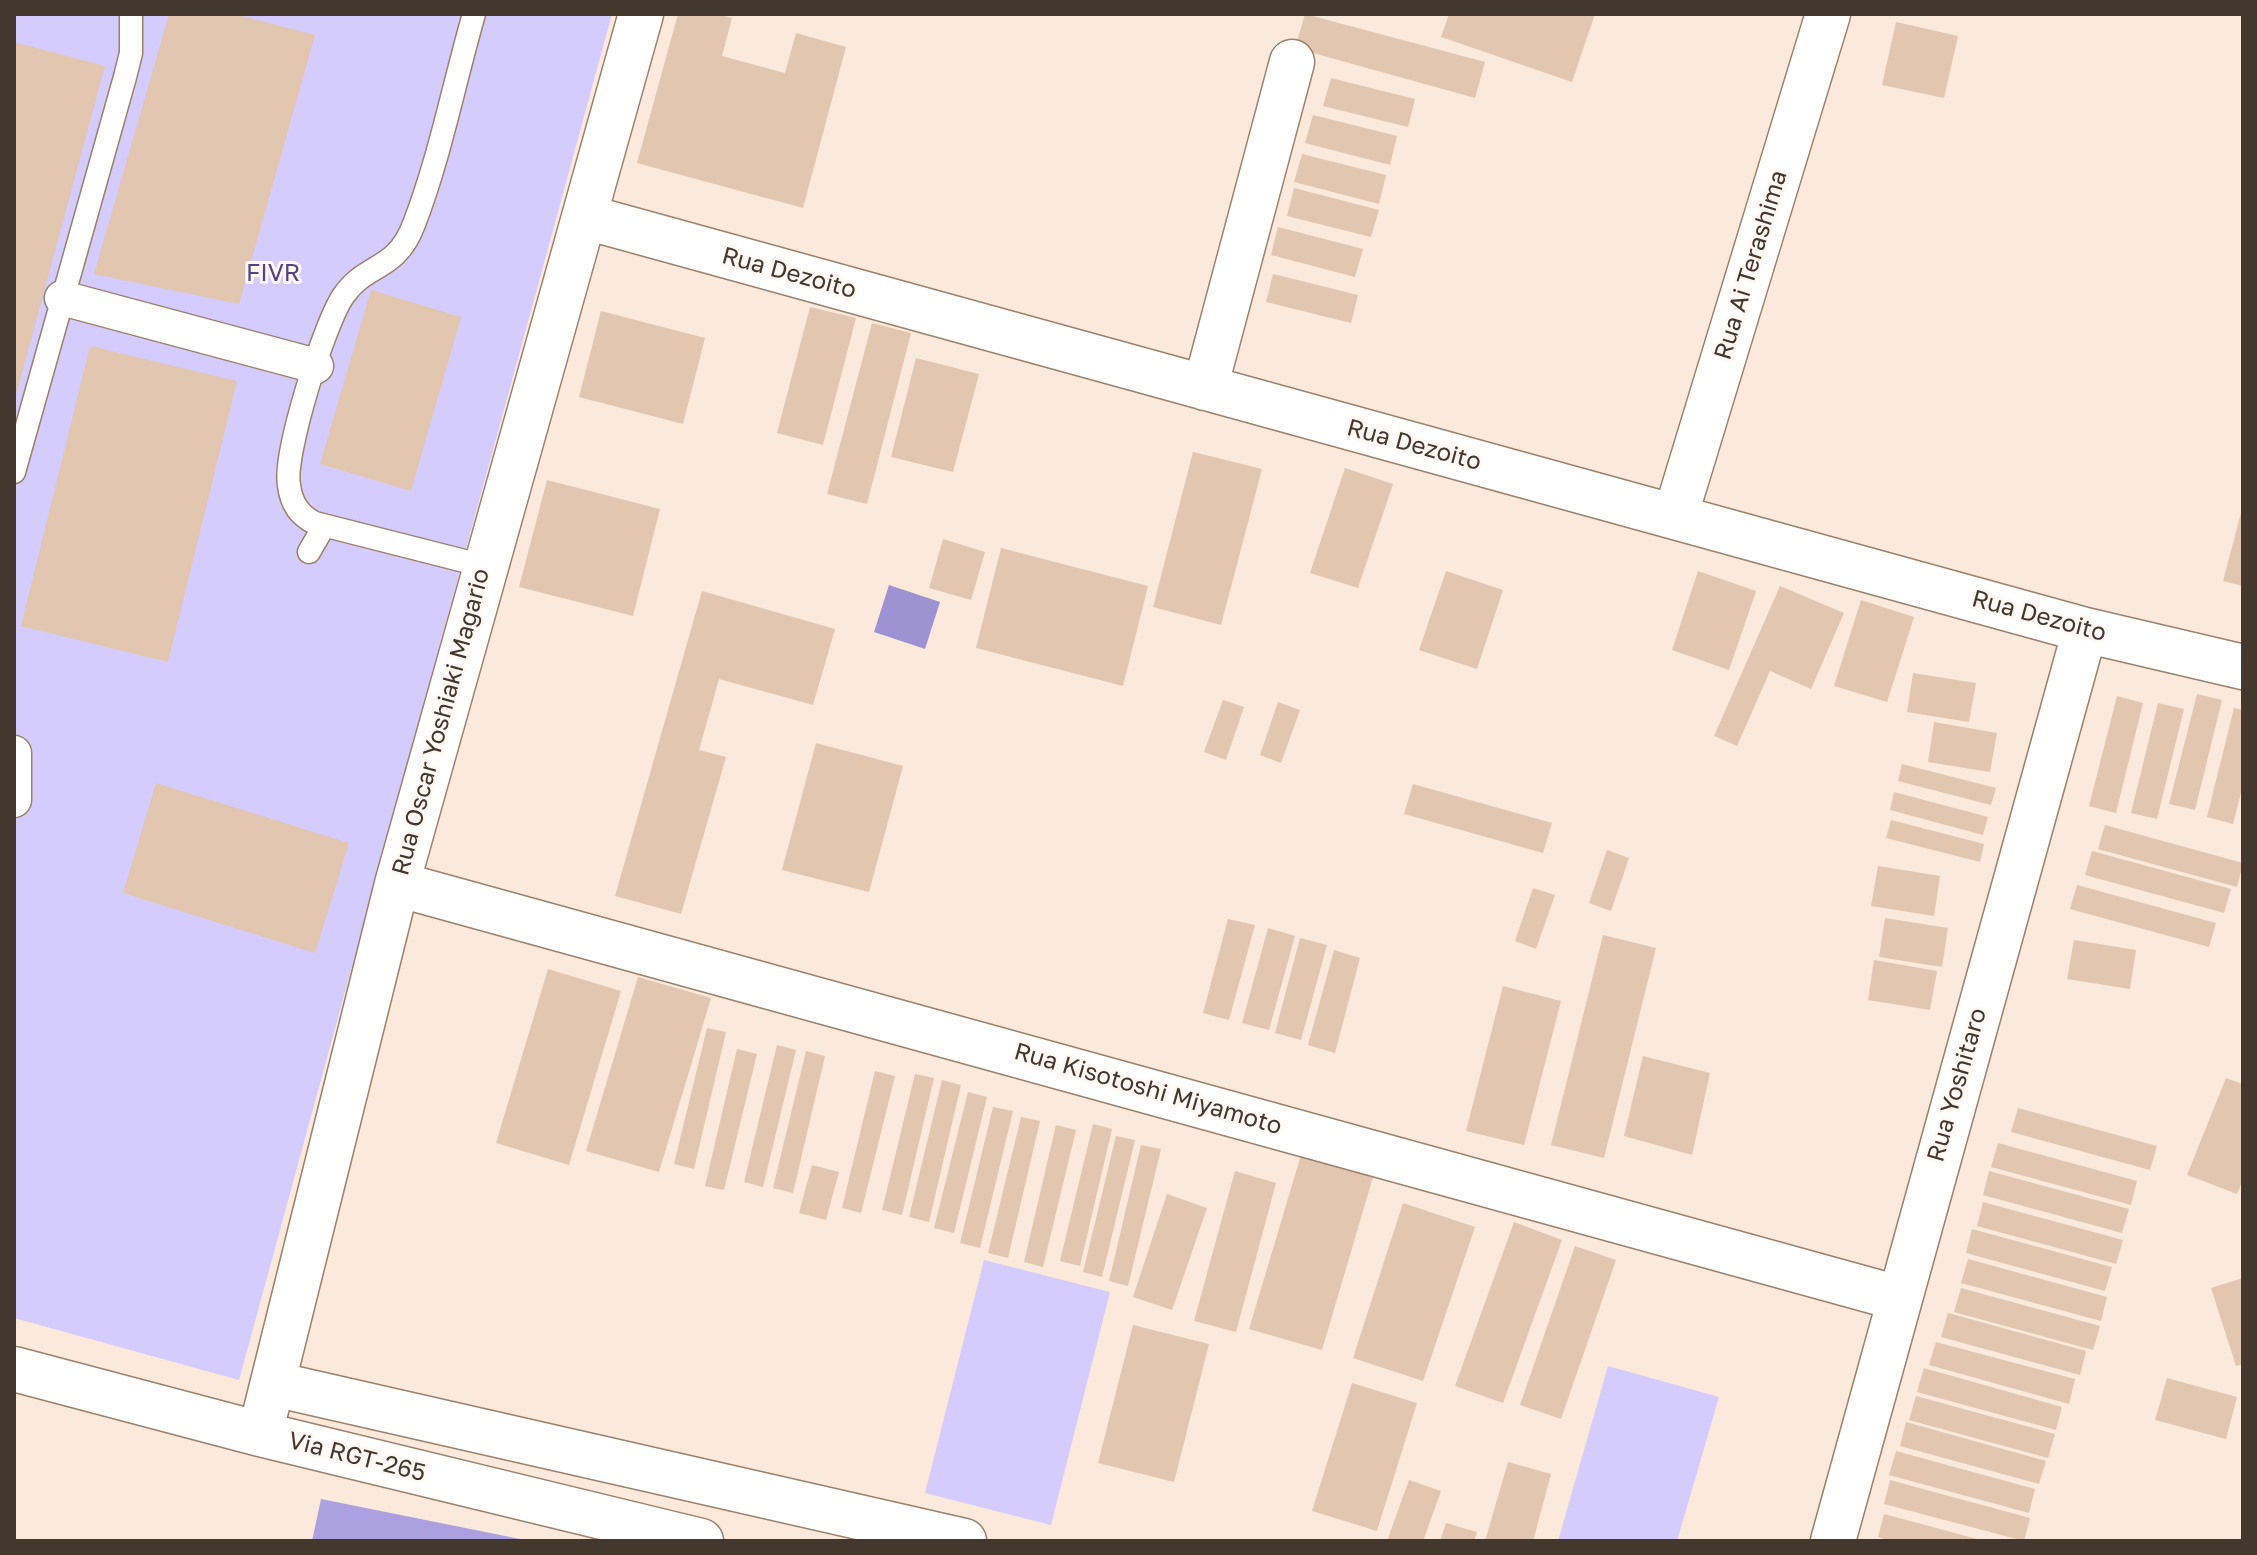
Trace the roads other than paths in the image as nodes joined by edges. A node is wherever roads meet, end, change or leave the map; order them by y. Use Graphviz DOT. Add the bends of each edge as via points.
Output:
graph roads {
  1 [pos="131,14"];
  2 [pos="474,14"];
  3 [pos="641,14"];
  4 [pos="1828,14"];
  5 [pos="1292,62"];
  6 [pos="586,217"];
  7 [pos="62,298"];
  8 [pos="316,366"];
  9 [pos="1205,388"];
  10 [pos="14,472"];
  11 [pos="1675,517"];
  12 [pos="324,526"];
  13 [pos="309,552"];
  14 [pos="484,566"];
  15 [pos="2085,630"];
  16 [pos="2243,667"];
  17 [pos="14,753"];
  18 [pos="14,800"];
  19 [pos="397,884"];
  20 [pos="1898,1298"];
  21 [pos="14,1369"];
  22 [pos="274,1384"];
  23 [pos="260,1434"];
  24 [pos="701,1541"];
  25 [pos="964,1541"];
  26 [pos="1833,1541"];
  1 -- 7 [label="lane" via="131,53"];
  2 -- 8 [label="lane" via="414,225 392,260 363,275 341,299"];
  3 -- 6 [label="street, Rua Oscar Yoshiaki Magario"];
  4 -- 11 [label="street, Rua Ai Terashima"];
  5 -- 9 [label="street"];
  6 -- 9 [label="street, Rua Dezoito"];
  6 -- 14 [label="street, Rua Oscar Yoshiaki Magario"];
  7 -- 8 [label="street"];
  7 -- 10 [label="lane"];
  8 -- 12 [label="lane" via="289,461 288,484 302,515"];
  9 -- 11 [label="street, Rua Dezoito"];
  11 -- 15 [label="street, Rua Dezoito"];
  12 -- 13 [label="lane"];
  12 -- 14 [label="lane"];
  14 -- 19 [label="street, Rua Oscar Yoshiaki Magario"];
  15 -- 16 [label="street, Rua Dezoito"];
  15 -- 20 [label="street, Rua Yoshitaro"];
  17 -- 18 [label="street"];
  19 -- 20 [label="street, Rua Kisotoshi Miyamoto"];
  19 -- 22 [label="street, Rua Oscar Yoshiaki Magario"];
  20 -- 26 [label="street, Rua Yoshitaro"];
  21 -- 23 [label="street, Via RGT-265"];
  22 -- 23 [label="street, Rua Oscar Yoshiaki Magario"];
  22 -- 25 [label="street"];
  23 -- 24 [label="street, Via RGT-265"];
}
